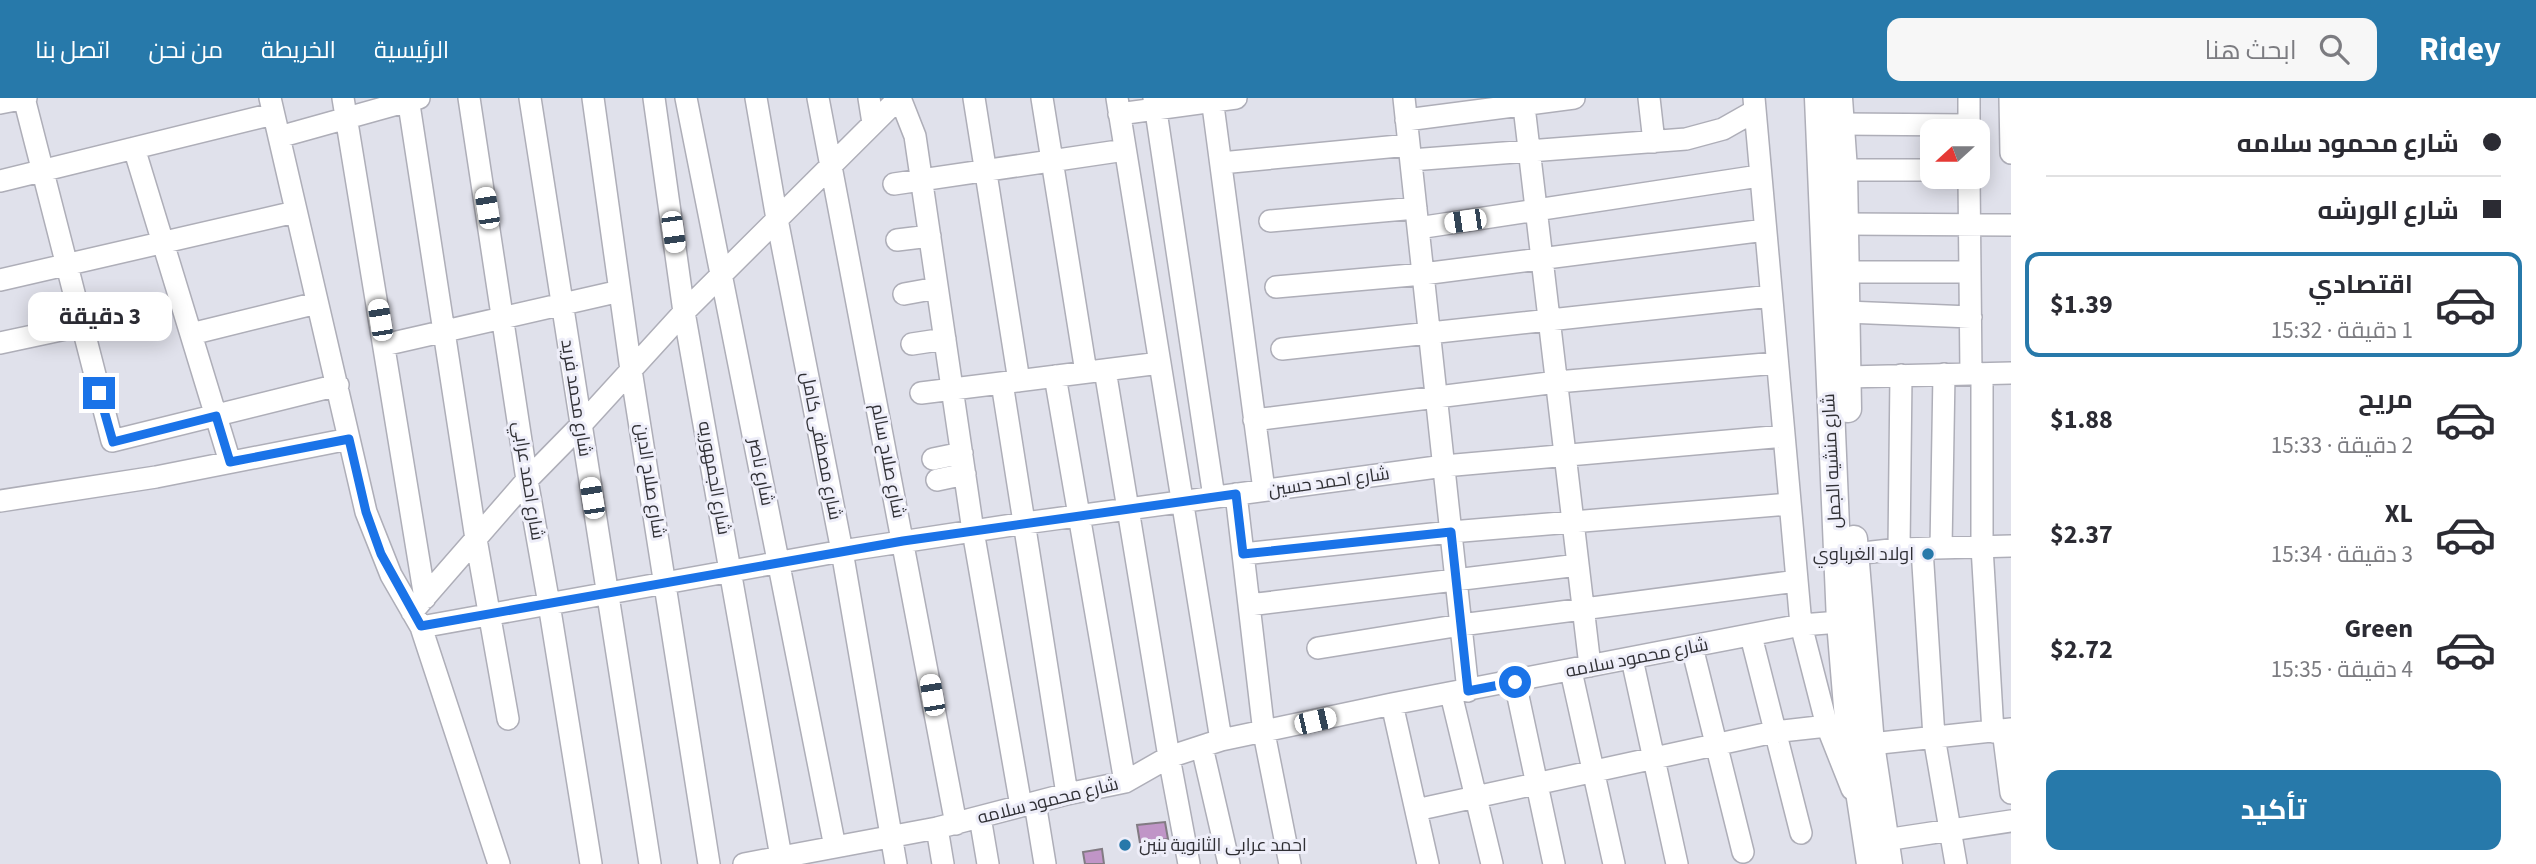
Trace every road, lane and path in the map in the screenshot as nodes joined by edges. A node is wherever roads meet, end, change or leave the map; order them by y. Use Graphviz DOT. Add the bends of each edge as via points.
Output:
graph roads {
  1 [pos="25,98"];
  2 [pos="470,98"];
  3 [pos="530,98"];
  4 [pos="593,98"];
  5 [pos="654,98"];
  6 [pos="686,98"];
  7 [pos="756,98"];
  8 [pos="818,98"];
  9 [pos="869,98"];
  10 [pos="900,98"];
  11 [pos="974,98"];
  12 [pos="1042,98"];
  13 [pos="1236,98"];
  14 [pos="1404,98"];
  15 [pos="1574,98"];
  16 [pos="1649,98"];
  17 [pos="1818,98"];
  18 [pos="1969,98"];
  19 [pos="2010,98"];
  20 [pos="412,99"];
  21 [pos="1212,100"];
  22 [pos="1524,101"];
  23 [pos="0,103"];
  24 [pos="1155,104"];
  25 [pos="1754,105"];
  26 [pos="272,106"];
  27 [pos="1118,106"];
  28 [pos="345,108"];
  29 [pos="1841,108"];
  30 [pos="1969,119"];
  31 [pos="1406,120"];
  32 [pos="1920,120"];
  33 [pos="873,123"];
  34 [pos="279,137"];
  35 [pos="1654,142"];
  36 [pos="134,148"];
  37 [pos="1125,150"];
  38 [pos="1530,152"];
  39 [pos="1410,153"];
  40 [pos="2011,153"];
  41 [pos="1052,161"];
  42 [pos="1221,163"];
  43 [pos="830,166"];
  44 [pos="43,170"];
  45 [pos="986,170"];
  46 [pos="1843,170"];
  47 [pos="1920,170"];
  48 [pos="1759,176"];
  49 [pos="0,180"];
  50 [pos="922,180"];
  51 [pos="894,184"];
  52 [pos="1969,189"];
  53 [pos="1535,211"];
  54 [pos="295,212"];
  55 [pos="1417,218"];
  56 [pos="776,219"];
  57 [pos="1270,221"];
  58 [pos="1844,224"];
  59 [pos="1970,224"];
  60 [pos="2011,225"];
  61 [pos="1765,230"];
  62 [pos="930,236"];
  63 [pos="897,240"];
  64 [pos="163,241"];
  65 [pos="1543,259"];
  66 [pos="66,265"];
  67 [pos="1845,272"];
  68 [pos="1970,272"];
  69 [pos="722,274"];
  70 [pos="1423,274"];
  71 [pos="0,280"];
  72 [pos="1276,287"];
  73 [pos="937,288"];
  74 [pos="620,291"];
  75 [pos="904,294"];
  76 [pos="1771,296"];
  77 [pos="317,303"];
  78 [pos="561,305"];
  79 [pos="684,312"];
  80 [pos="1846,312"];
  81 [pos="131,315"];
  82 [pos="1971,317"];
  83 [pos="504,318"];
  84 [pos="1550,322"];
  85 [pos="82,326"];
  86 [pos="445,331"];
  87 [pos="191,334"];
  88 [pos="1430,334"];
  89 [pos="945,340"];
  90 [pos="0,344"];
  91 [pos="912,344"];
  92 [pos="384,345"];
  93 [pos="1282,349"];
  94 [pos="1160,363"];
  95 [pos="1777,363"];
  96 [pos="631,370"];
  97 [pos="1096,371"];
  98 [pos="2011,373"];
  99 [pos="1944,374"];
  100 [pos="1977,374"];
  101 [pos="1901,375"];
  102 [pos="1055,376"];
  103 [pos="1847,377"];
  104 [pos="1011,382"];
  105 [pos="1557,382"];
  106 [pos="338,385"];
  107 [pos="952,389"];
  108 [pos="921,393"];
  109 [pos="1436,396"];
  110 [pos="216,416"];
  111 [pos="1254,420"];
  112 [pos="580,426"];
  113 [pos="1784,436"];
  114 [pos="349,439"];
  115 [pos="1565,455"];
  116 [pos="933,459"];
  117 [pos="230,462"];
  118 [pos="963,464"];
  119 [pos="1444,466"];
  120 [pos="527,480"];
  121 [pos="937,480"];
  122 [pos="1264,491"];
  123 [pos="1236,494"];
  124 [pos="1214,497"];
  125 [pos="0,501"];
  126 [pos="1182,502"];
  127 [pos="1790,504"];
  128 [pos="1130,509"];
  129 [pos="1079,516"];
  130 [pos="1574,522"];
  131 [pos="1025,523"];
  132 [pos="973,531"];
  133 [pos="1451,532"];
  134 [pos="476,539"];
  135 [pos="903,541"];
  136 [pos="2011,546"];
  137 [pos="1982,547"];
  138 [pos="1899,549"];
  139 [pos="1931,549"];
  140 [pos="842,551"];
  141 [pos="1243,554"];
  142 [pos="1854,554"];
  143 [pos="779,562"];
  144 [pos="1578,565"];
  145 [pos="731,571"];
  146 [pos="1456,580"];
  147 [pos="1797,581"];
  148 [pos="666,583"];
  149 [pos="607,593"];
  150 [pos="549,604"];
  151 [pos="1249,605"];
  152 [pos="1583,610"];
  153 [pos="420,612"];
  154 [pos="491,614"];
  155 [pos="1840,622"];
  156 [pos="1461,625"];
  157 [pos="1801,625"];
  158 [pos="1751,636"];
  159 [pos="1692,647"];
  160 [pos="1318,648"];
  161 [pos="1632,659"];
  162 [pos="1580,668"];
  163 [pos="1515,682"];
  164 [pos="1460,692"];
  165 [pos="1392,704"];
  166 [pos="508,719"];
  167 [pos="1827,726"];
  168 [pos="2002,730"];
  169 [pos="1774,732"];
  170 [pos="1264,733"];
  171 [pos="1934,737"];
  172 [pos="1212,743"];
  173 [pos="1871,744"];
  174 [pos="1716,745"];
  175 [pos="1169,757"];
  176 [pos="1654,759"];
  177 [pos="1593,772"];
  178 [pos="1125,782"];
  179 [pos="1535,784"];
  180 [pos="2011,793"];
  181 [pos="1067,794"];
  182 [pos="1477,797"];
  183 [pos="1028,805"];
  184 [pos="1416,810"];
  185 [pos="980,817"];
  186 [pos="1863,817"];
  187 [pos="2011,821"];
  188 [pos="946,826"];
  189 [pos="1951,830"];
  190 [pos="1801,833"];
  191 [pos="891,837"];
  192 [pos="846,852"];
  193 [pos="1743,852"];
  194 [pos="1887,852"];
  195 [pos="796,858"];
  196 [pos="753,863"];
  197 [pos="499,864"];
  198 [pos="591,864"];
  199 [pos="650,864"];
  200 [pos="709,864"];
  201 [pos="896,864"];
  202 [pos="943,864"];
  203 [pos="988,864"];
  204 [pos="1045,864"];
  205 [pos="1189,864"];
  206 [pos="1229,864"];
  207 [pos="1290,864"];
  208 [pos="1428,864"];
  209 [pos="1492,864"];
  210 [pos="1553,864"];
  211 [pos="1614,864"];
  212 [pos="1678,864"];
  213 [pos="1870,864"];
  214 [pos="1956,864"];
  1 -- 23 [label="street"];
  1 -- 44 [label="street"];
  2 -- 83 [label="street, شارع احمد عرابي"];
  3 -- 78 [label="street, شارع محمد فريد"];
  4 -- 74 [label="street, شارع صلاح الدين"];
  5 -- 79 [label="street, شارع الجمهوريه"];
  6 -- 69 [label="street, شارع ناصر"];
  7 -- 56 [label="street, شارع مصطفى كامل"];
  8 -- 43 [label="street, شارع صلاح سالم"];
  9 -- 33 [label="street"];
  10 -- 33 [label="street"];
  10 -- 50 [label="street" via="915,136"];
  11 -- 45 [label="street"];
  12 -- 41 [label="street"];
  13 -- 21 [label="street"];
  14 -- 31 [label="street"];
  15 -- 22 [label="street"];
  16 -- 35 [label="street"];
  17 -- 155 [label="main road, شارع منشيه الجمل"];
  18 -- 30 [label="street"];
  19 -- 40 [label="street"];
  20 -- 28 [label="street"];
  20 -- 86 [label="street"];
  21 -- 24 [label="street"];
  21 -- 42 [label="street"];
  22 -- 31 [label="street"];
  22 -- 38 [label="street"];
  24 -- 27 [label="street"];
  24 -- 124 [label="street"];
  25 -- 35 [label="street" via="1723,129"];
  25 -- 48 [label="street"];
  26 -- 34 [label="street"];
  26 -- 36 [label="street"];
  27 -- 37 [label="street"];
  28 -- 34 [label="street"];
  28 -- 92 [label="street"];
  29 -- 32 [label="street"];
  29 -- 46 [label="main road, شارع منشيه الجمل"];
  31 -- 39 [label="street"];
  33 -- 43 [label="street"];
  34 -- 54 [label="street"];
  35 -- 38 [label="street"];
  36 -- 44 [label="street"];
  36 -- 64 [label="street"];
  37 -- 41 [label="street"];
  37 -- 94 [label="street"];
  38 -- 39 [label="street"];
  38 -- 53 [label="street"];
  39 -- 42 [label="street"];
  39 -- 55 [label="street"];
  41 -- 45 [label="street"];
  41 -- 97 [label="street"];
  42 -- 111 [label="street"];
  43 -- 56 [label="street"];
  43 -- 135 [label="street, شارع صلاح سالم"];
  44 -- 49 [label="street"];
  44 -- 66 [label="street"];
  45 -- 50 [label="street"];
  45 -- 104 [label="street"];
  46 -- 47 [label="street"];
  46 -- 58 [label="main road, شارع منشيه الجمل"];
  48 -- 53 [label="street"];
  48 -- 61 [label="street"];
  50 -- 51 [label="street"];
  50 -- 62 [label="street"];
  52 -- 59 [label="street"];
  53 -- 55 [label="street"];
  53 -- 65 [label="street"];
  54 -- 64 [label="street"];
  54 -- 77 [label="street"];
  55 -- 57 [label="street"];
  55 -- 70 [label="street"];
  56 -- 69 [label="street"];
  56 -- 140 [label="street, شارع مصطفى كامل"];
  58 -- 59 [label="street"];
  58 -- 67 [label="main road, شارع منشيه الجمل"];
  59 -- 60 [label="street"];
  59 -- 68 [label="street"];
  61 -- 65 [label="street"];
  61 -- 76 [label="street"];
  62 -- 63 [label="street"];
  62 -- 73 [label="street"];
  64 -- 66 [label="street"];
  64 -- 87 [label="street"];
  65 -- 70 [label="street"];
  65 -- 84 [label="street"];
  66 -- 71 [label="street"];
  66 -- 85 [label="street"];
  67 -- 68 [label="street"];
  67 -- 80 [label="main road, شارع منشيه الجمل"];
  68 -- 82 [label="street"];
  69 -- 79 [label="street"];
  69 -- 143 [label="street, شارع ناصر"];
  70 -- 72 [label="street"];
  70 -- 88 [label="street"];
  73 -- 75 [label="street"];
  73 -- 89 [label="street"];
  74 -- 78 [label="street"];
  74 -- 96 [label="street, شارع صلاح الدين"];
  76 -- 84 [label="street"];
  76 -- 95 [label="street"];
  77 -- 87 [label="street"];
  77 -- 106 [label="street"];
  78 -- 83 [label="street"];
  78 -- 112 [label="street, شارع محمد فريد"];
  79 -- 96 [label="street"];
  79 -- 145 [label="street, شارع الجمهوريه"];
  80 -- 82 [label="street"];
  80 -- 103 [label="main road, شارع منشيه الجمل"];
  81 -- 85 [label="street"];
  82 -- 100 [label="street"];
  83 -- 86 [label="street"];
  83 -- 120 [label="street, شارع احمد عرابي"];
  84 -- 88 [label="street"];
  84 -- 105 [label="street"];
  85 -- 90 [label="street"];
  85 -- 110 [label="street" via="110,438 115,442"];
  86 -- 92 [label="street"];
  86 -- 134 [label="street"];
  87 -- 110 [label="street"];
  88 -- 93 [label="street"];
  88 -- 109 [label="street"];
  89 -- 91 [label="street"];
  89 -- 107 [label="street"];
  92 -- 153 [label="street"];
  94 -- 97 [label="street"];
  94 -- 126 [label="street"];
  95 -- 105 [label="street"];
  95 -- 113 [label="street"];
  96 -- 112 [label="street"];
  96 -- 148 [label="street, شارع صلاح الدين"];
  97 -- 102 [label="street"];
  97 -- 128 [label="street"];
  98 -- 100 [label="street"];
  99 -- 100 [label="street"];
  99 -- 101 [label="street"];
  99 -- 139 [label="street"];
  100 -- 137 [label="street"];
  101 -- 103 [label="street"];
  101 -- 138 [label="street"];
  102 -- 104 [label="street"];
  102 -- 129 [label="street"];
  103 -- 142 [label="main road, شارع منشيه الجمل"];
  104 -- 107 [label="street"];
  104 -- 131 [label="street"];
  105 -- 109 [label="street"];
  105 -- 115 [label="street"];
  106 -- 110 [label="street"];
  106 -- 114 [label="street"];
  107 -- 108 [label="street"];
  107 -- 118 [label="street"];
  109 -- 111 [label="street"];
  109 -- 119 [label="street"];
  110 -- 117 [label="street"];
  111 -- 122 [label="street"];
  112 -- 120 [label="street"];
  112 -- 149 [label="street, شارع محمد فريد"];
  113 -- 115 [label="street, شارع احمد حسين"];
  113 -- 127 [label="street"];
  114 -- 117 [label="street"];
  114 -- 153 [label="street" via="373,533 391,575"];
  115 -- 119 [label="street, شارع احمد حسين"];
  115 -- 130 [label="street"];
  116 -- 118 [label="street"];
  117 -- 125 [label="street"];
  118 -- 121 [label="street"];
  118 -- 132 [label="street"];
  119 -- 122 [label="street, شارع احمد حسين"];
  119 -- 133 [label="street"];
  120 -- 134 [label="street"];
  120 -- 150 [label="street, شارع احمد عرابي"];
  122 -- 123 [label="street, شارع احمد حسين"];
  123 -- 124 [label="street, شارع احمد حسين"];
  123 -- 141 [label="street"];
  124 -- 126 [label="street, شارع احمد حسين"];
  126 -- 128 [label="street, شارع احمد حسين"];
  126 -- 172 [label="street"];
  127 -- 130 [label="street"];
  127 -- 147 [label="street"];
  128 -- 129 [label="street, شارع احمد حسين"];
  128 -- 175 [label="street"];
  129 -- 131 [label="street, شارع احمد حسين"];
  129 -- 178 [label="street"];
  130 -- 133 [label="street"];
  130 -- 144 [label="street"];
  131 -- 132 [label="street, شارع احمد حسين"];
  131 -- 181 [label="street"];
  132 -- 135 [label="street, شارع احمد حسين"];
  132 -- 183 [label="street"];
  133 -- 141 [label="street"];
  133 -- 146 [label="street"];
  134 -- 153 [label="street"];
  134 -- 154 [label="street"];
  135 -- 140 [label="street, شارع احمد حسين"];
  135 -- 188 [label="street, شارع صلاح سالم"];
  136 -- 137 [label="street"];
  137 -- 139 [label="street"];
  137 -- 168 [label="street"];
  138 -- 139 [label="street"];
  138 -- 142 [label="street"];
  139 -- 171 [label="street"];
  140 -- 143 [label="street, شارع احمد حسين"];
  140 -- 191 [label="street, شارع مصطفى كامل"];
  141 -- 151 [label="street"];
  142 -- 173 [label="main road, شارع منشيه الجمل"];
  143 -- 145 [label="street, شارع احمد حسين"];
  143 -- 192 [label="street, شارع ناصر"];
  144 -- 146 [label="street"];
  144 -- 152 [label="street"];
  145 -- 148 [label="street, شارع احمد حسين"];
  145 -- 195 [label="street, شارع الجمهوريه"];
  146 -- 151 [label="street"];
  146 -- 156 [label="street"];
  147 -- 152 [label="street"];
  147 -- 157 [label="street"];
  148 -- 149 [label="street, شارع احمد حسين"];
  148 -- 200 [label="street, شارع صلاح الدين"];
  149 -- 150 [label="street, شارع احمد حسين"];
  149 -- 199 [label="street, شارع محمد فريد"];
  150 -- 154 [label="street, شارع احمد حسين"];
  150 -- 198 [label="street, شارع احمد عرابي"];
  151 -- 170 [label="street"];
  152 -- 156 [label="street"];
  152 -- 162 [label="street"];
  153 -- 154 [label="street, شارع احمد حسين"];
  153 -- 197 [label="street"];
  154 -- 166 [label="street"];
  155 -- 157 [label="street, شارع محمود سلامه"];
  155 -- 186 [label="main road, شارع منشيه الجمل"];
  156 -- 160 [label="street"];
  156 -- 164 [label="street"];
  157 -- 158 [label="street, شارع محمود سلامه"];
  157 -- 167 [label="street"];
  158 -- 159 [label="street, شارع محمود سلامه"];
  158 -- 169 [label="street"];
  159 -- 161 [label="street, شارع محمود سلامه"];
  159 -- 174 [label="street"];
  161 -- 162 [label="street, شارع محمود سلامه"];
  161 -- 176 [label="street"];
  162 -- 163 [label="street, شارع محمود سلامه"];
  162 -- 177 [label="street"];
  163 -- 164 [label="street, شارع محمود سلامه"];
  163 -- 179 [label="street"];
  164 -- 165 [label="street, شارع محمود سلامه"];
  164 -- 182 [label="street"];
  165 -- 170 [label="street, شارع محمود سلامه"];
  165 -- 184 [label="street"];
  167 -- 169 [label="street"];
  167 -- 186 [label="street"];
  168 -- 171 [label="street"];
  168 -- 180 [label="street"];
  169 -- 174 [label="street"];
  169 -- 190 [label="street"];
  170 -- 172 [label="street, شارع محمود سلامه"];
  170 -- 207 [label="street"];
  171 -- 173 [label="street"];
  171 -- 189 [label="street"];
  172 -- 175 [label="street, شارع محمود سلامه"];
  172 -- 206 [label="street"];
  173 -- 194 [label="main road, شارع منشيه الجمل"];
  174 -- 176 [label="street"];
  174 -- 193 [label="street"];
  175 -- 178 [label="street, شارع محمود سلامه"];
  175 -- 205 [label="street"];
  176 -- 177 [label="street"];
  176 -- 212 [label="street"];
  177 -- 179 [label="street"];
  177 -- 211 [label="street"];
  178 -- 181 [label="street, شارع محمود سلامه"];
  179 -- 182 [label="street"];
  179 -- 210 [label="street"];
  181 -- 183 [label="street, شارع محمود سلامه"];
  182 -- 184 [label="street"];
  182 -- 209 [label="street"];
  183 -- 185 [label="street, شارع محمود سلامه"];
  183 -- 204 [label="street"];
  184 -- 208 [label="street"];
  185 -- 188 [label="street, شارع محمود سلامه"];
  185 -- 203 [label="street"];
  186 -- 213 [label="main road, شارع منشيه الجمل"];
  187 -- 189 [label="street"];
  188 -- 191 [label="street, شارع محمود سلامه"];
  188 -- 202 [label="street, شارع صلاح سالم"];
  189 -- 194 [label="street"];
  189 -- 214 [label="street"];
  191 -- 192 [label="street, شارع محمود سلامه"];
  191 -- 201 [label="street, شارع مصطفى كامل"];
  192 -- 195 [label="street, شارع محمود سلامه"];
  195 -- 196 [label="street, شارع محمود سلامه"];
}
